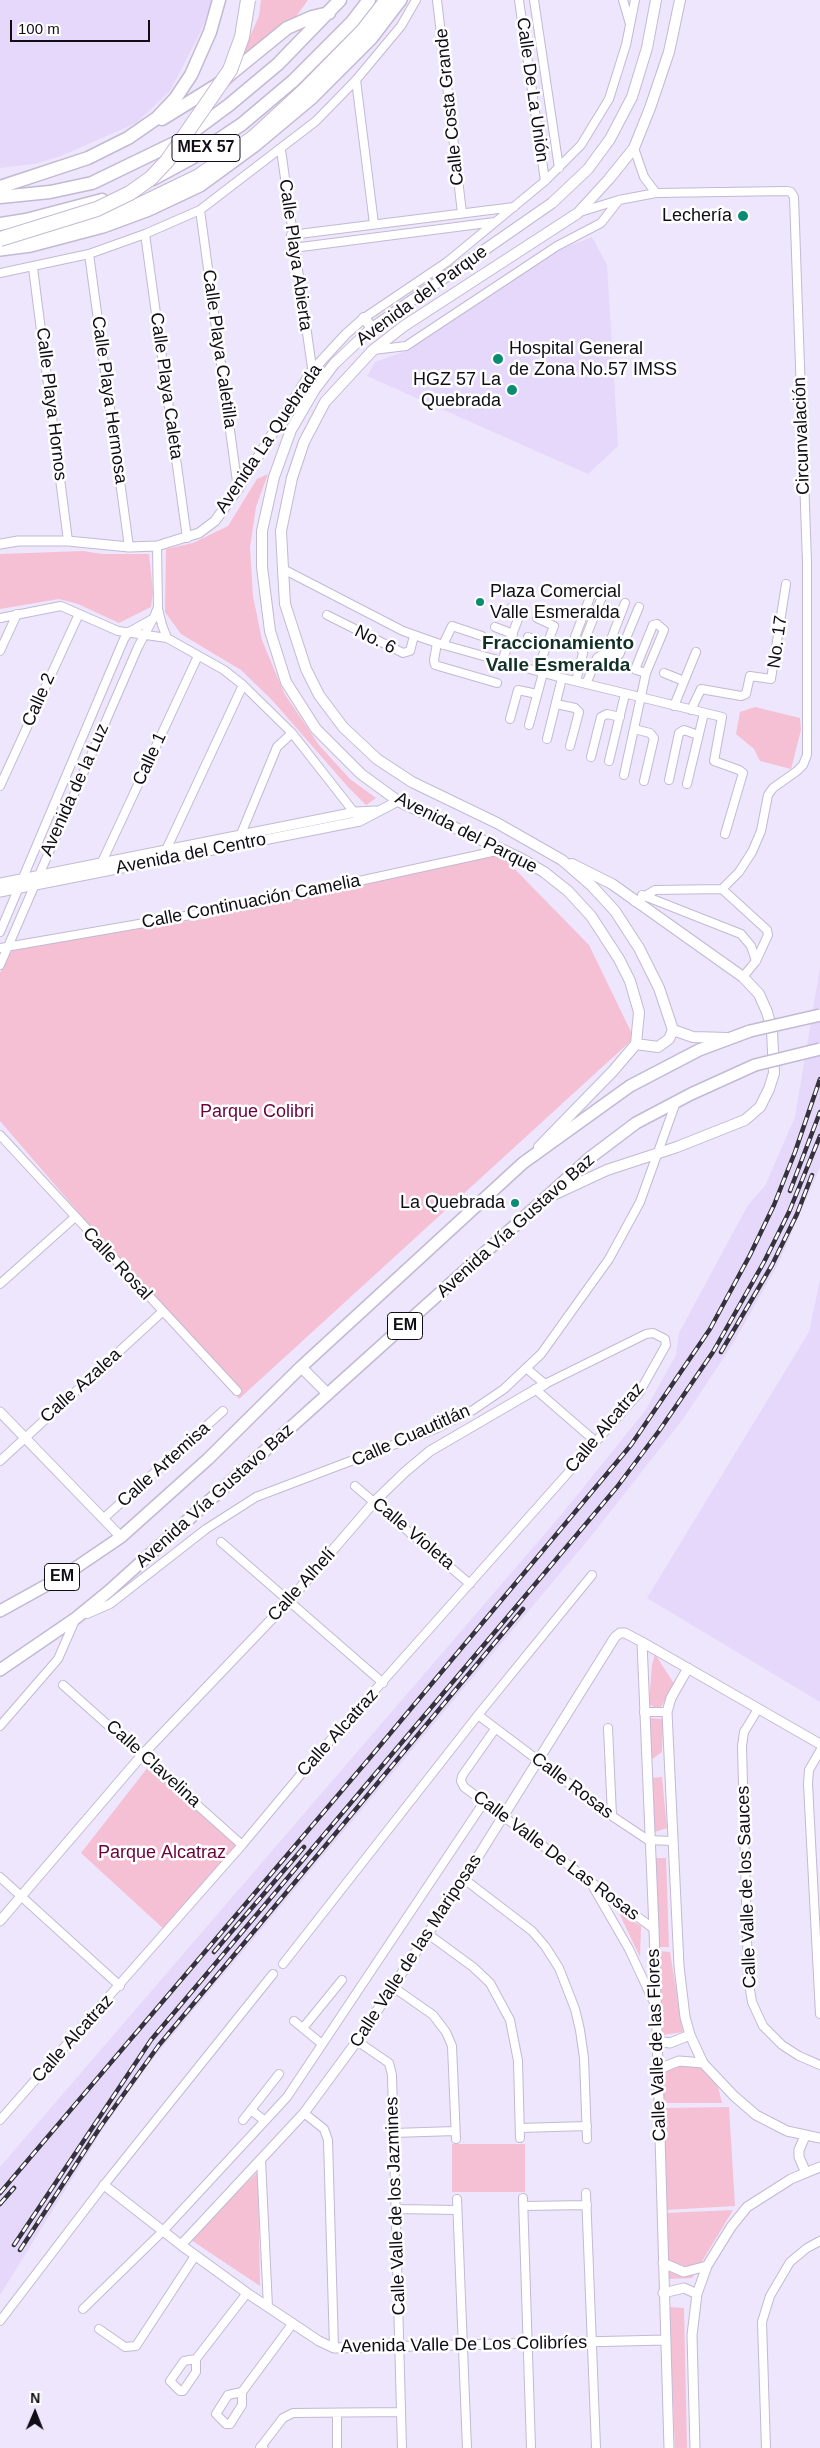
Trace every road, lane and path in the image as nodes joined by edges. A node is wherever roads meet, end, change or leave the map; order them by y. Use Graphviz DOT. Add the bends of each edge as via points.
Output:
graph roads {
  1 [pos="219,0"];
  2 [pos="248,0"];
  3 [pos="332,0"];
  4 [pos="340,0"];
  5 [pos="369,0"];
  6 [pos="387,0"];
  7 [pos="401,0"];
  8 [pos="416,0"];
  9 [pos="437,0"];
  10 [pos="518,0"];
  11 [pos="534,0"];
  12 [pos="623,0"];
  13 [pos="635,0"];
  14 [pos="656,0"];
  15 [pos="680,0"];
  16 [pos="329,13"];
  17 [pos="630,24"];
  18 [pos="356,80"];
  19 [pos="128,138"];
  20 [pos="634,148"];
  21 [pos="281,150"];
  22 [pos="560,168"];
  23 [pos="545,181"];
  24 [pos="0,187"];
  25 [pos="656,194"];
  26 [pos="0,197"];
  27 [pos="619,200"];
  28 [pos="514,207"];
  29 [pos="200,210"];
  30 [pos="462,213"];
  31 [pos="578,213"];
  32 [pos="495,222"];
  33 [pos="0,224"];
  34 [pos="374,224"];
  35 [pos="145,234"];
  36 [pos="291,235"];
  37 [pos="0,240"];
  38 [pos="293,248"];
  39 [pos="0,250"];
  40 [pos="89,254"];
  41 [pos="33,268"];
  42 [pos="0,273"];
  43 [pos="364,318"];
  44 [pos="372,328"];
  45 [pos="373,350"];
  46 [pos="311,372"];
  47 [pos="315,389"];
  48 [pos="238,489"];
  49 [pos="187,538"];
  50 [pos="68,540"];
  51 [pos="0,544"];
  52 [pos="157,546"];
  53 [pos="129,547"];
  54 [pos="283,569"];
  55 [pos="786,584"];
  56 [pos="625,603"];
  57 [pos="158,607"];
  58 [pos="639,607"];
  59 [pos="511,608"];
  60 [pos="17,614"];
  61 [pos="79,614"];
  62 [pos="327,615"];
  63 [pos="154,617"];
  64 [pos="0,618"];
  65 [pos="537,618"];
  66 [pos="495,627"];
  67 [pos="129,632"];
  68 [pos="512,634"];
  69 [pos="145,635"];
  70 [pos="414,636"];
  71 [pos="482,636"];
  72 [pos="528,637"];
  73 [pos="167,638"];
  74 [pos="440,644"];
  75 [pos="548,645"];
  76 [pos="581,649"];
  77 [pos="0,652"];
  78 [pos="696,652"];
  79 [pos="605,655"];
  80 [pos="198,656"];
  81 [pos="502,662"];
  82 [pos="540,672"];
  83 [pos="646,673"];
  84 [pos="664,673"];
  85 [pos="562,678"];
  86 [pos="576,681"];
  87 [pos="684,681"];
  88 [pos="496,683"];
  89 [pos="586,684"];
  90 [pos="243,685"];
  91 [pos="537,694"];
  92 [pos="625,694"];
  93 [pos="641,697"];
  94 [pos="556,704"];
  95 [pos="674,706"];
  96 [pos="691,710"];
  97 [pos="704,713"];
  98 [pos="620,717"];
  99 [pos="510,718"];
  100 [pos="529,725"];
  101 [pos="634,729"];
  102 [pos="292,733"];
  103 [pos="698,735"];
  104 [pos="548,738"];
  105 [pos="570,746"];
  106 [pos="591,757"];
  107 [pos="609,760"];
  108 [pos="624,775"];
  109 [pos="669,780"];
  110 [pos="644,782"];
  111 [pos="687,784"];
  112 [pos="0,786"];
  113 [pos="398,801"];
  114 [pos="379,811"];
  115 [pos="356,812"];
  116 [pos="360,822"];
  117 [pos="241,834"];
  118 [pos="725,834"];
  119 [pos="166,850"];
  120 [pos="501,850"];
  121 [pos="562,860"];
  122 [pos="102,862"];
  123 [pos="21,880"];
  124 [pos="36,881"];
  125 [pos="0,883"];
  126 [pos="17,888"];
  127 [pos="722,889"];
  128 [pos="0,892"];
  129 [pos="639,898"];
  130 [pos="0,932"];
  131 [pos="8,946"];
  132 [pos="0,948"];
  133 [pos="756,960"];
  134 [pos="0,965"];
  135 [pos="744,977"];
  136 [pos="820,1015"];
  137 [pos="674,1030"];
  138 [pos="729,1038"];
  139 [pos="636,1044"];
  140 [pos="820,1049"];
  141 [pos="676,1102"];
  142 [pos="0,1135"];
  143 [pos="660,1152"];
  144 [pos="523,1163"];
  145 [pos="550,1196"];
  146 [pos="74,1218"];
  147 [pos="0,1284"];
  148 [pos="162,1312"];
  149 [pos="665,1339"];
  150 [pos="301,1367"];
  151 [pos="526,1368"];
  152 [pos="545,1384"];
  153 [pos="535,1389"];
  154 [pos="237,1391"];
  155 [pos="328,1394"];
  156 [pos="223,1411"];
  157 [pos="0,1412"];
  158 [pos="24,1438"];
  159 [pos="595,1440"];
  160 [pos="0,1461"];
  161 [pos="354,1486"];
  162 [pos="374,1501"];
  163 [pos="104,1518"];
  164 [pos="120,1537"];
  165 [pos="221,1542"];
  166 [pos="592,1575"];
  167 [pos="470,1584"];
  168 [pos="288,1602"];
  169 [pos="0,1611"];
  170 [pos="76,1618"];
  171 [pos="642,1642"];
  172 [pos="688,1668"];
  173 [pos="0,1670"];
  174 [pos="383,1683"];
  175 [pos="62,1685"];
  176 [pos="758,1709"];
  177 [pos="644,1712"];
  178 [pos="667,1712"];
  179 [pos="478,1715"];
  180 [pos="0,1726"];
  181 [pos="608,1728"];
  182 [pos="495,1729"];
  183 [pos="820,1744"];
  184 [pos="820,1751"];
  185 [pos="143,1754"];
  186 [pos="537,1760"];
  187 [pos="484,1802"];
  188 [pos="503,1816"];
  189 [pos="612,1816"];
  190 [pos="648,1840"];
  191 [pos="672,1841"];
  192 [pos="242,1845"];
  193 [pos="0,1877"];
  194 [pos="464,1879"];
  195 [pos="589,1881"];
  196 [pos="23,1897"];
  197 [pos="0,1921"];
  198 [pos="654,1929"];
  199 [pos="428,1934"];
  200 [pos="283,1964"];
  201 [pos="273,1974"];
  202 [pos="342,1980"];
  203 [pos="120,1986"];
  204 [pos="393,1987"];
  205 [pos="656,2008"];
  206 [pos="820,2014"];
  207 [pos="294,2020"];
  208 [pos="304,2028"];
  209 [pos="690,2036"];
  210 [pos="657,2040"];
  211 [pos="358,2041"];
  212 [pos="322,2044"];
  213 [pos="703,2064"];
  214 [pos="820,2065"];
  215 [pos="658,2073"];
  216 [pos="279,2074"];
  217 [pos="251,2110"];
  218 [pos="304,2113"];
  219 [pos="0,2120"];
  220 [pos="243,2120"];
  221 [pos="265,2121"];
  222 [pos="587,2126"];
  223 [pos="520,2128"];
  224 [pos="394,2133"];
  225 [pos="805,2136"];
  226 [pos="520,2138"];
  227 [pos="820,2138"];
  228 [pos="587,2139"];
  229 [pos="262,2160"];
  230 [pos="820,2167"];
  231 [pos="806,2173"];
  232 [pos="104,2185"];
  233 [pos="586,2192"];
  234 [pos="457,2199"];
  235 [pos="587,2205"];
  236 [pos="396,2209"];
  237 [pos="457,2210"];
  238 [pos="163,2231"];
  239 [pos="820,2241"];
  240 [pos="181,2245"];
  241 [pos="195,2256"];
  242 [pos="663,2264"];
  243 [pos="707,2266"];
  244 [pos="247,2293"];
  245 [pos="664,2293"];
  246 [pos="696,2294"];
  247 [pos="268,2307"];
  248 [pos="83,2309"];
  249 [pos="0,2321"];
  250 [pos="293,2323"];
  251 [pos="99,2329"];
  252 [pos="665,2340"];
  253 [pos="526,2342"];
  254 [pos="591,2342"];
  255 [pos="463,2344"];
  256 [pos="400,2346"];
  257 [pos="334,2348"];
  258 [pos="196,2359"];
  259 [pos="242,2392"];
  260 [pos="401,2412"];
  261 [pos="337,2413"];
  262 [pos="261,2448"];
  263 [pos="337,2448"];
  264 [pos="402,2448"];
  265 [pos="467,2448"];
  266 [pos="531,2448"];
  267 [pos="596,2448"];
  268 [pos="669,2448"];
  269 [pos="695,2448"];
  270 [pos="766,2448"];
  1 -- 19 [label="highway" via="210,32 184,87 157,118"];
  2 -- 37 [label="highway, bridge" via="242,37 230,70 167,161 151,178 130,193 97,209"];
  3 -- 16 [label="main road"];
  4 -- 16 [label="highway, MEX 57"];
  5 -- 33 [label="highway, MEX 57" via="352,22 293,81 242,124 190,159 142,184 97,202"];
  6 -- 37 [label="highway" via="305,90 254,137 199,176 98,221"];
  7 -- 39 [label="main road" via="372,38 311,99 200,186 103,227 31,246"];
  8 -- 18 [label="street" via="401,26"];
  9 -- 30 [label="street, Calle Costa Grande"];
  10 -- 23 [label="street, Calle De La Unión"];
  11 -- 22 [label="street"];
  12 -- 17 [label="street"];
  13 -- 17 [label="street, Avenida La Quebrada"];
  14 -- 44 [label="main road, Avenida del Parque" via="632,97 610,139 588,169 552,203"];
  15 -- 20 [label="main road, Avenida del Parque" via="669,52"];
  16 -- 19 [label="highway" via="287,28 218,85"];
  16 -- 26 [label="highway, MEX 57" via="278,64 182,139 92,183 50,192"];
  17 -- 22 [label="street, Avenida La Quebrada" via="609,99 581,145"];
  18 -- 21 [label="street" via="316,121"];
  18 -- 34 [label="street"];
  19 -- 24 [label="highway" via="67,167"];
  20 -- 25 [label="street" via="644,178"];
  20 -- 31 [label="main road, Avenida del Parque"];
  21 -- 29 [label="street"];
  21 -- 36 [label="street, Calle Playa Abierta"];
  22 -- 23 [label="street, Avenida La Quebrada"];
  23 -- 28 [label="street, Avenida La Quebrada"];
  25 -- 27 [label="street"];
  25 -- 127 [label="street, Circunvalación" via="791,192 794,197 807,562 807,755 798,771 772,788 752,852 740,872"];
  27 -- 31 [label="street"];
  27 -- 45 [label="street, Avenida del Parque" via="600,223 557,246 406,346"];
  28 -- 30 [label="street"];
  28 -- 32 [label="street, Avenida La Quebrada"];
  29 -- 35 [label="street"];
  29 -- 48 [label="street, Calle Playa Caletilla"];
  30 -- 34 [label="street"];
  31 -- 45 [label="main road, Avenida del Parque" via="404,326"];
  32 -- 38 [label="street"];
  32 -- 43 [label="street, Avenida La Quebrada" via="447,262"];
  34 -- 36 [label="street"];
  35 -- 40 [label="street"];
  35 -- 49 [label="street, Calle Playa Caleta"];
  36 -- 38 [label="street, Calle Playa Abierta"];
  38 -- 46 [label="street, Calle Playa Abierta"];
  40 -- 41 [label="street"];
  40 -- 53 [label="street, Calle Playa Hermosa"];
  41 -- 42 [label="street"];
  41 -- 50 [label="street, Calle Playa Hornos"];
  43 -- 44 [label="main road"];
  43 -- 46 [label="street, Avenida La Quebrada"];
  44 -- 47 [label="main road, Avenida del Parque" via="334,364"];
  45 -- 54 [label="main road, Avenida del Parque" via="325,402 304,442 284,509 281,531"];
  46 -- 47 [label="street, Calle Playa Abierta"];
  46 -- 48 [label="street, Avenida La Quebrada"];
  47 -- 113 [label="main road, Avenida del Parque" via="291,430 266,505 262,567 270,631 286,682 316,729 362,774"];
  48 -- 49 [label="street, Avenida La Quebrada" via="208,527"];
  49 -- 52 [label="street, Avenida La Quebrada"];
  50 -- 51 [label="street, Avenida La Quebrada"];
  50 -- 53 [label="street, Avenida La Quebrada"];
  52 -- 53 [label="street, Avenida La Quebrada"];
  52 -- 57 [label="street, Avenida de la Luz"];
  54 -- 70 [label="street"];
  54 -- 121 [label="main road, Avenida del Parque" via="286,610 306,669 319,695 343,727 377,759 412,782 498,823"];
  55 -- 96 [label="street, No. 17" via="772,679 750,676 746,694 741,696 701,689"];
  56 -- 79 [label="street"];
  57 -- 63 [label="street, Avenida de la Luz"];
  57 -- 73 [label="street"];
  58 -- 79 [label="street" via="619,655"];
  59 -- 68 [label="street" via="520,614"];
  60 -- 61 [label="street" via="61,606"];
  60 -- 64 [label="street"];
  60 -- 77 [label="street"];
  61 -- 67 [label="street" via="110,628"];
  61 -- 112 [label="street, Calle 2"];
  62 -- 70 [label="street, No. 6" via="403,653 410,650"];
  63 -- 67 [label="street"];
  63 -- 69 [label="street, Avenida de la Luz"];
  65 -- 75 [label="street" via="554,626"];
  66 -- 68 [label="street"];
  67 -- 69 [label="street"];
  67 -- 123 [label="street, Avenida de la Luz"];
  68 -- 81 [label="street"];
  69 -- 73 [label="street"];
  69 -- 124 [label="street, Avenida de la Luz"];
  70 -- 74 [label="street"];
  71 -- 74 [label="street" via="452,626"];
  72 -- 75 [label="street"];
  73 -- 80 [label="street"];
  74 -- 81 [label="street"];
  74 -- 88 [label="street" via="435,665"];
  75 -- 82 [label="street"];
  76 -- 76 [label="street" via="575,637 595,591 602,596"];
  76 -- 86 [label="street" via="582,659"];
  78 -- 87 [label="street"];
  79 -- 89 [label="street" via="597,658"];
  80 -- 90 [label="street"];
  80 -- 122 [label="street, Calle 1"];
  81 -- 82 [label="street"];
  82 -- 85 [label="street"];
  82 -- 91 [label="street"];
  83 -- 83 [label="street" via="664,630 657,624 653,624 636,667 636,670"];
  83 -- 93 [label="street"];
  84 -- 87 [label="street"];
  85 -- 86 [label="street"];
  85 -- 94 [label="street"];
  86 -- 89 [label="street"];
  87 -- 95 [label="street"];
  89 -- 92 [label="street"];
  90 -- 102 [label="street"];
  90 -- 119 [label="street"];
  91 -- 99 [label="street" via="518,690"];
  91 -- 100 [label="street"];
  92 -- 93 [label="street"];
  92 -- 98 [label="street"];
  93 -- 95 [label="street"];
  93 -- 101 [label="street"];
  94 -- 104 [label="street"];
  94 -- 105 [label="street" via="579,712"];
  95 -- 96 [label="street"];
  96 -- 97 [label="street"];
  97 -- 103 [label="street"];
  97 -- 118 [label="street" via="722,717 714,761 743,773"];
  98 -- 106 [label="street" via="607,714 601,718"];
  98 -- 107 [label="street"];
  101 -- 108 [label="street"];
  101 -- 110 [label="street" via="650,733 654,738"];
  102 -- 115 [label="street"];
  102 -- 117 [label="street" via="277,747"];
  103 -- 109 [label="street" via="684,730 679,733"];
  103 -- 111 [label="street"];
  113 -- 114 [label="street, Avenida del Centro"];
  113 -- 120 [label="main road, Avenida del Parque"];
  114 -- 115 [label="street, Avenida del Centro"];
  114 -- 116 [label="street, Avenida del Centro"];
  115 -- 116 [label="street"];
  115 -- 117 [label="street, Avenida del Centro"];
  116 -- 124 [label="street, Avenida del Centro"];
  117 -- 119 [label="street, Avenida del Centro"];
  119 -- 122 [label="street, Avenida del Centro"];
  120 -- 131 [label="street, Calle Continuación Camelia" via="254,904"];
  120 -- 139 [label="main road, Avenida del Parque" via="544,872 568,891 591,916 630,981 639,1012"];
  121 -- 129 [label="main road"];
  121 -- 137 [label="main road, Avenida del Parque" via="614,911 639,948 659,988"];
  122 -- 124 [label="street, Avenida del Centro"];
  123 -- 124 [label="street, Avenida del Centro"];
  123 -- 125 [label="street, Avenida del Centro"];
  123 -- 126 [label="street, Avenida de la Luz"];
  124 -- 126 [label="street, Avenida del Centro"];
  124 -- 131 [label="street, Avenida de la Luz"];
  126 -- 128 [label="street, Avenida del Centro"];
  126 -- 130 [label="street, Avenida de la Luz"];
  127 -- 129 [label="street" via="655,890"];
  127 -- 133 [label="street" via="767,930 768,939"];
  129 -- 133 [label="street" via="741,934 751,946"];
  129 -- 135 [label="main road"];
  131 -- 132 [label="street, Calle Continuación Camelia"];
  131 -- 134 [label="street, Avenida de la Luz"];
  133 -- 135 [label="street"];
  135 -- 143 [label="main road" via="759,994 772,1030 774,1073 770,1089 760,1107 744,1120"];
  136 -- 138 [label="main road, Avenida Vía Gustavo Baz / EM, bridge"];
  137 -- 138 [label="main road" via="693,1037"];
  137 -- 139 [label="main road" via="669,1039 658,1047"];
  138 -- 144 [label="main road, Avenida Vía Gustavo Baz / EM" via="668,1064 630,1086"];
  139 -- 144 [label="main road"];
  140 -- 141 [label="main road, Avenida Vía Gustavo Baz / EM, bridge" via="755,1065"];
  141 -- 143 [label="street, Calle Cuautitlán"];
  141 -- 145 [label="main road, Avenida Vía Gustavo Baz / EM" via="636,1123 592,1157"];
  142 -- 146 [label="street, Calle Rosal"];
  143 -- 145 [label="main road" via="607,1170"];
  143 -- 151 [label="street, Calle Cuautitlán" via="640,1202 609,1259 540,1354"];
  144 -- 150 [label="main road, Avenida Vía Gustavo Baz / EM"];
  145 -- 155 [label="main road, Avenida Vía Gustavo Baz / EM"];
  146 -- 147 [label="street"];
  146 -- 148 [label="street, Calle Rosal"];
  148 -- 154 [label="street, Calle Rosal"];
  148 -- 158 [label="street, Calle Azalea"];
  149 -- 152 [label="street, Calle Alhelí" via="653,1333 646,1334"];
  149 -- 159 [label="street, Calle Alcatraz" via="666,1345 639,1393"];
  150 -- 155 [label="main road"];
  150 -- 164 [label="main road, Avenida Vía Gustavo Baz / EM" via="208,1459"];
  151 -- 152 [label="street"];
  151 -- 170 [label="street, Calle Cuautitlán" via="504,1389 443,1425 328,1472 256,1497 233,1510 110,1604"];
  152 -- 153 [label="street, Calle Alhelí"];
  153 -- 159 [label="street"];
  153 -- 162 [label="street, Calle Alhelí" via="430,1451"];
  155 -- 170 [label="main road, Avenida Vía Gustavo Baz / EM"];
  156 -- 163 [label="street, Calle Artemisa"];
  157 -- 158 [label="street"];
  158 -- 160 [label="street, Calle Azalea"];
  158 -- 163 [label="street"];
  159 -- 167 [label="street, Calle Alcatraz"];
  161 -- 162 [label="street, Calle Violeta"];
  162 -- 167 [label="street, Calle Violeta"];
  162 -- 168 [label="street, Calle Alhelí"];
  163 -- 164 [label="street"];
  164 -- 169 [label="main road, EM" via="65,1575"];
  165 -- 168 [label="street"];
  166 -- 179 [label="street"];
  167 -- 174 [label="street, Calle Alcatraz"];
  168 -- 174 [label="street"];
  168 -- 185 [label="street, Calle Alhelí"];
  170 -- 173 [label="main road, EM"];
  170 -- 180 [label="street" via="58,1659"];
  171 -- 172 [label="street"];
  171 -- 177 [label="street, Calle Valle de las Flores"];
  171 -- 186 [label="street, Calle Valle de las Mariposas" via="625,1633 615,1637"];
  172 -- 176 [label="street"];
  172 -- 178 [label="street, Calle Valle de las Flores"];
  174 -- 192 [label="street, Calle Alcatraz"];
  175 -- 185 [label="street, Calle Clavelina"];
  176 -- 183 [label="street"];
  176 -- 214 [label="street, Calle Valle de los Sauces" via="744,1732 742,1746 748,1976 752,2002 763,2026 782,2045"];
  177 -- 178 [label="street"];
  177 -- 190 [label="street, Calle Valle de las Flores"];
  178 -- 191 [label="street, Calle Valle de las Flores"];
  179 -- 182 [label="street, Calle Rosas"];
  179 -- 200 [label="street"];
  181 -- 189 [label="street"];
  182 -- 186 [label="street, Calle Rosas"];
  182 -- 187 [label="street, Calle Valle De Las Rosas" via="461,1781"];
  184 -- 206 [label="street" via="809,1770 808,1784"];
  185 -- 192 [label="street, Calle Clavelina"];
  185 -- 196 [label="street, Calle Alhelí"];
  186 -- 188 [label="street, Calle Valle de las Mariposas"];
  186 -- 189 [label="street, Calle Rosas"];
  187 -- 188 [label="street, Calle Valle De Las Rosas"];
  187 -- 212 [label="street, Calle Valle de las Mariposas"];
  188 -- 194 [label="street, Calle Valle de las Mariposas"];
  188 -- 195 [label="street, Calle Valle De Las Rosas"];
  189 -- 190 [label="street, Calle Rosas"];
  190 -- 191 [label="street"];
  190 -- 198 [label="street, Calle Valle de las Flores"];
  191 -- 209 [label="street, Calle Valle de las Flores" via="682,1999"];
  192 -- 203 [label="street, Calle Alcatraz"];
  193 -- 196 [label="street"];
  194 -- 199 [label="street, Calle Valle de las Mariposas"];
  194 -- 222 [label="street" via="532,1931 559,1968 580,2030"];
  195 -- 198 [label="street, Calle Valle De Las Rosas"];
  195 -- 205 [label="street" via="629,1949"];
  196 -- 197 [label="street, Calle Alhelí"];
  196 -- 203 [label="street"];
  198 -- 205 [label="street, Calle Valle de las Flores"];
  199 -- 204 [label="street, Calle Valle de las Mariposas"];
  199 -- 223 [label="street" via="473,1967 490,1983 502,2002 515,2040"];
  201 -- 232 [label="street"];
  202 -- 208 [label="street"];
  203 -- 219 [label="street, Calle Alcatraz"];
  204 -- 211 [label="street, Calle Valle de las Mariposas"];
  204 -- 224 [label="street" via="433,2015 452,2046 455,2135"];
  205 -- 210 [label="street, Calle Valle de las Flores"];
  207 -- 208 [label="street"];
  208 -- 212 [label="street"];
  209 -- 210 [label="street" via="670,2043"];
  209 -- 213 [label="street, Calle Valle de las Flores"];
  210 -- 215 [label="street, Calle Valle de las Flores"];
  211 -- 218 [label="street, Calle Valle de las Mariposas"];
  211 -- 224 [label="street, Calle Valle de los Jazmines" via="391,2068"];
  212 -- 221 [label="street, Calle Valle de las Mariposas" via="287,2097"];
  213 -- 215 [label="street" via="679,2061"];
  213 -- 225 [label="street, Calle Valle de las Flores" via="756,2115"];
  215 -- 242 [label="street, Calle Valle de las Flores"];
  216 -- 217 [label="street"];
  217 -- 220 [label="street"];
  217 -- 221 [label="street"];
  218 -- 229 [label="street, Calle Valle de las Mariposas"];
  218 -- 257 [label="street" via="324,2128 328,2140"];
  221 -- 238 [label="street, Calle Valle de las Mariposas"];
  222 -- 223 [label="street"];
  222 -- 228 [label="street"];
  223 -- 226 [label="street"];
  224 -- 236 [label="street, Calle Valle de los Jazmines"];
  225 -- 227 [label="street, Calle Valle de las Flores"];
  225 -- 231 [label="street" via="799,2157"];
  229 -- 240 [label="street, Calle Valle de las Mariposas"];
  229 -- 247 [label="street"];
  230 -- 231 [label="street"];
  231 -- 243 [label="street" via="791,2178 759,2198 738,2217"];
  232 -- 238 [label="street, Avenida Valle De Los Colibríes"];
  232 -- 249 [label="street"];
  233 -- 235 [label="street"];
  234 -- 237 [label="street"];
  235 -- 253 [label="street" via="523,2202"];
  235 -- 254 [label="street"];
  236 -- 237 [label="street"];
  236 -- 256 [label="street, Calle Valle de los Jazmines"];
  237 -- 255 [label="street"];
  238 -- 240 [label="street, Avenida Valle De Los Colibríes"];
  238 -- 248 [label="street, Calle Valle de las Mariposas"];
  239 -- 270 [label="street" via="790,2262 770,2296 762,2322"];
  240 -- 241 [label="street, Avenida Valle De Los Colibríes"];
  241 -- 244 [label="street, Avenida Valle De Los Colibríes"];
  241 -- 251 [label="street" via="136,2346 126,2348"];
  242 -- 243 [label="street" via="684,2272"];
  242 -- 245 [label="street, Calle Valle de las Flores"];
  243 -- 246 [label="street"];
  244 -- 247 [label="street, Avenida Valle De Los Colibríes"];
  244 -- 258 [label="street"];
  245 -- 246 [label="street" via="684,2288"];
  245 -- 252 [label="street, Calle Valle de las Flores"];
  246 -- 269 [label="street" via="692,2335"];
  247 -- 250 [label="street, Avenida Valle De Los Colibríes"];
  250 -- 257 [label="street, Avenida Valle De Los Colibríes"];
  250 -- 259 [label="street"];
  252 -- 254 [label="street, Avenida Valle De Los Colibríes"];
  252 -- 268 [label="street, Calle Valle de las Flores"];
  253 -- 254 [label="street, Avenida Valle De Los Colibríes"];
  253 -- 255 [label="street, Avenida Valle De Los Colibríes"];
  253 -- 266 [label="street"];
  254 -- 267 [label="street"];
  255 -- 256 [label="street, Avenida Valle De Los Colibríes"];
  255 -- 265 [label="street"];
  256 -- 257 [label="street, Avenida Valle De Los Colibríes"];
  256 -- 260 [label="street, Calle Valle de los Jazmines"];
  260 -- 261 [label="street"];
  260 -- 264 [label="street, Calle Valle de los Jazmines"];
  261 -- 262 [label="street" via="287,2415"];
  261 -- 263 [label="street"];
}
